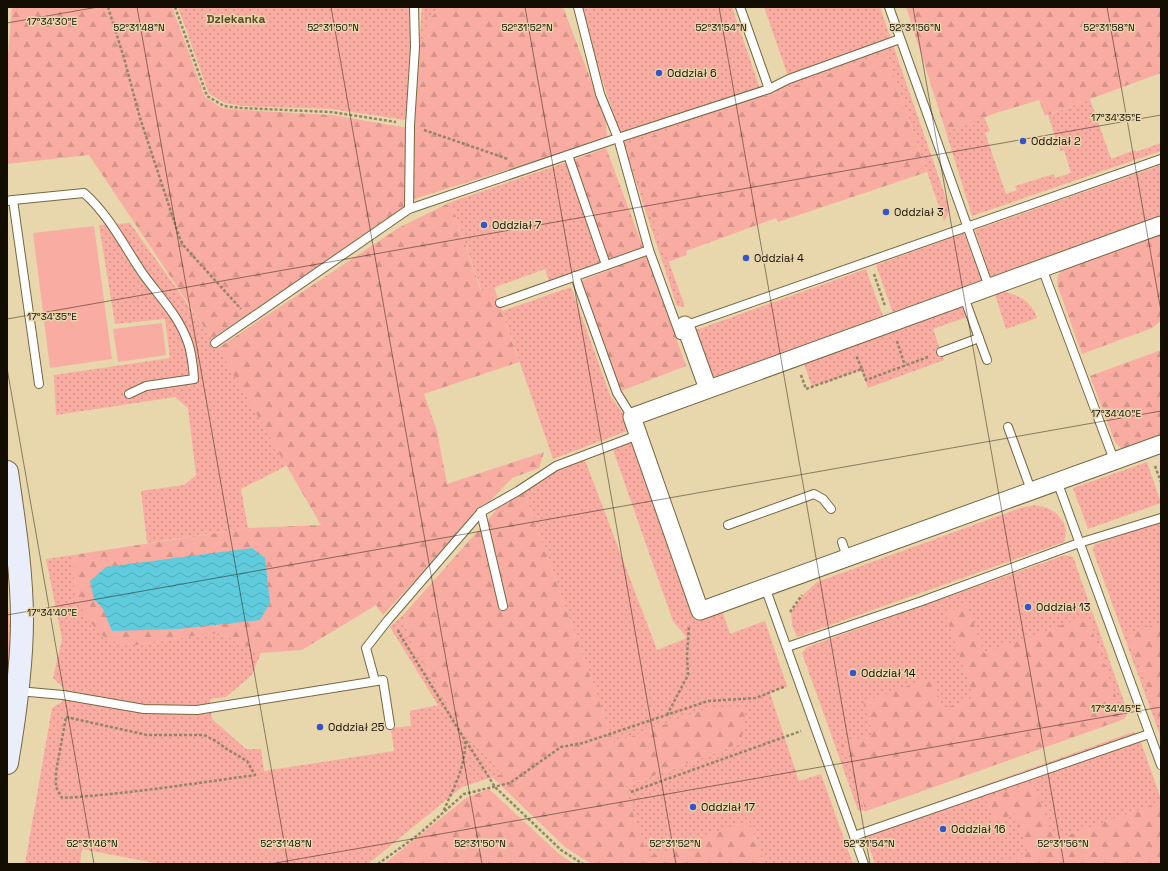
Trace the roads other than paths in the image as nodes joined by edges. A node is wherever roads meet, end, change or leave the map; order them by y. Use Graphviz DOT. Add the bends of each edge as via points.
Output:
graph roads {
  1 [pos="414,7"];
  2 [pos="578,7"];
  3 [pos="740,7"];
  4 [pos="889,7"];
  5 [pos="900,39"];
  6 [pos="769,89"];
  7 [pos="618,138"];
  8 [pos="568,155"];
  9 [pos="1161,159"];
  10 [pos="10,201"];
  11 [pos="409,209"];
  12 [pos="1161,225"];
  13 [pos="967,226"];
  14 [pos="650,250"];
  15 [pos="606,265"];
  16 [pos="1042,268"];
  17 [pos="575,276"];
  18 [pos="989,288"];
  19 [pos="964,297"];
  20 [pos="500,303"];
  21 [pos="681,327"];
  22 [pos="979,338"];
  23 [pos="215,343"];
  24 [pos="941,352"];
  25 [pos="987,360"];
  26 [pos="39,384"];
  27 [pos="704,391"];
  28 [pos="129,394"];
  29 [pos="632,417"];
  30 [pos="1008,427"];
  31 [pos="638,435"];
  32 [pos="1161,444"];
  33 [pos="1114,460"];
  34 [pos="7,472"];
  35 [pos="1057,481"];
  36 [pos="1031,490"];
  37 [pos="831,509"];
  38 [pos="481,512"];
  39 [pos="1161,518"];
  40 [pos="728,525"];
  41 [pos="1079,543"];
  42 [pos="766,587"];
  43 [pos="503,606"];
  44 [pos="787,647"];
  45 [pos="374,681"];
  46 [pos="18,690"];
  47 [pos="390,725"];
  48 [pos="1149,734"];
  49 [pos="7,763"];
  50 [pos="1161,765"];
  51 [pos="854,836"];
  52 [pos="864,864"];
  1 -- 11 [label="lane"];
  2 -- 7 [label="lane" via="600,94"];
  3 -- 6 [label="lane"];
  4 -- 5 [label="lane"];
  5 -- 6 [label="lane" via="789,79"];
  5 -- 13 [label="lane"];
  6 -- 7 [label="lane"];
  7 -- 8 [label="lane"];
  7 -- 14 [label="lane"];
  8 -- 11 [label="lane"];
  8 -- 15 [label="lane"];
  9 -- 13 [label="lane"];
  10 -- 26 [label="lane"];
  10 -- 28 [label="lane" via="84,193 107,217 179,323 192,356 194,379 146,386"];
  11 -- 23 [label="lane"];
  12 -- 16 [label="street"];
  13 -- 18 [label="lane"];
  13 -- 21 [label="lane"];
  14 -- 15 [label="lane"];
  14 -- 21 [label="lane"];
  15 -- 17 [label="lane"];
  16 -- 18 [label="street"];
  16 -- 33 [label="lane"];
  17 -- 20 [label="lane"];
  17 -- 29 [label="lane" via="617,393"];
  18 -- 19 [label="street"];
  19 -- 22 [label="lane"];
  19 -- 27 [label="street"];
  21 -- 27 [label="street"];
  22 -- 24 [label="lane"];
  22 -- 25 [label="lane"];
  27 -- 29 [label="street"];
  29 -- 31 [label="street"];
  30 -- 36 [label="lane"];
  31 -- 38 [label="lane" via="556,466"];
  31 -- 42 [label="street" via="700,611"];
  32 -- 33 [label="street"];
  33 -- 35 [label="street"];
  34 -- 46 [label="street" via="17,541 22,620"];
  35 -- 36 [label="street"];
  35 -- 41 [label="lane"];
  36 -- 42 [label="street" via="845,550"];
  37 -- 40 [label="lane" via="823,499 814,494"];
  38 -- 43 [label="lane"];
  38 -- 45 [label="lane" via="366,648"];
  39 -- 41 [label="lane"];
  41 -- 44 [label="lane"];
  41 -- 48 [label="lane"];
  42 -- 44 [label="lane"];
  44 -- 51 [label="lane"];
  45 -- 46 [label="lane" via="197,710 144,709"];
  45 -- 47 [label="lane" via="383,680"];
  46 -- 49 [label="street"];
  48 -- 50 [label="lane"];
  48 -- 51 [label="lane"];
  51 -- 52 [label="lane"];
}
